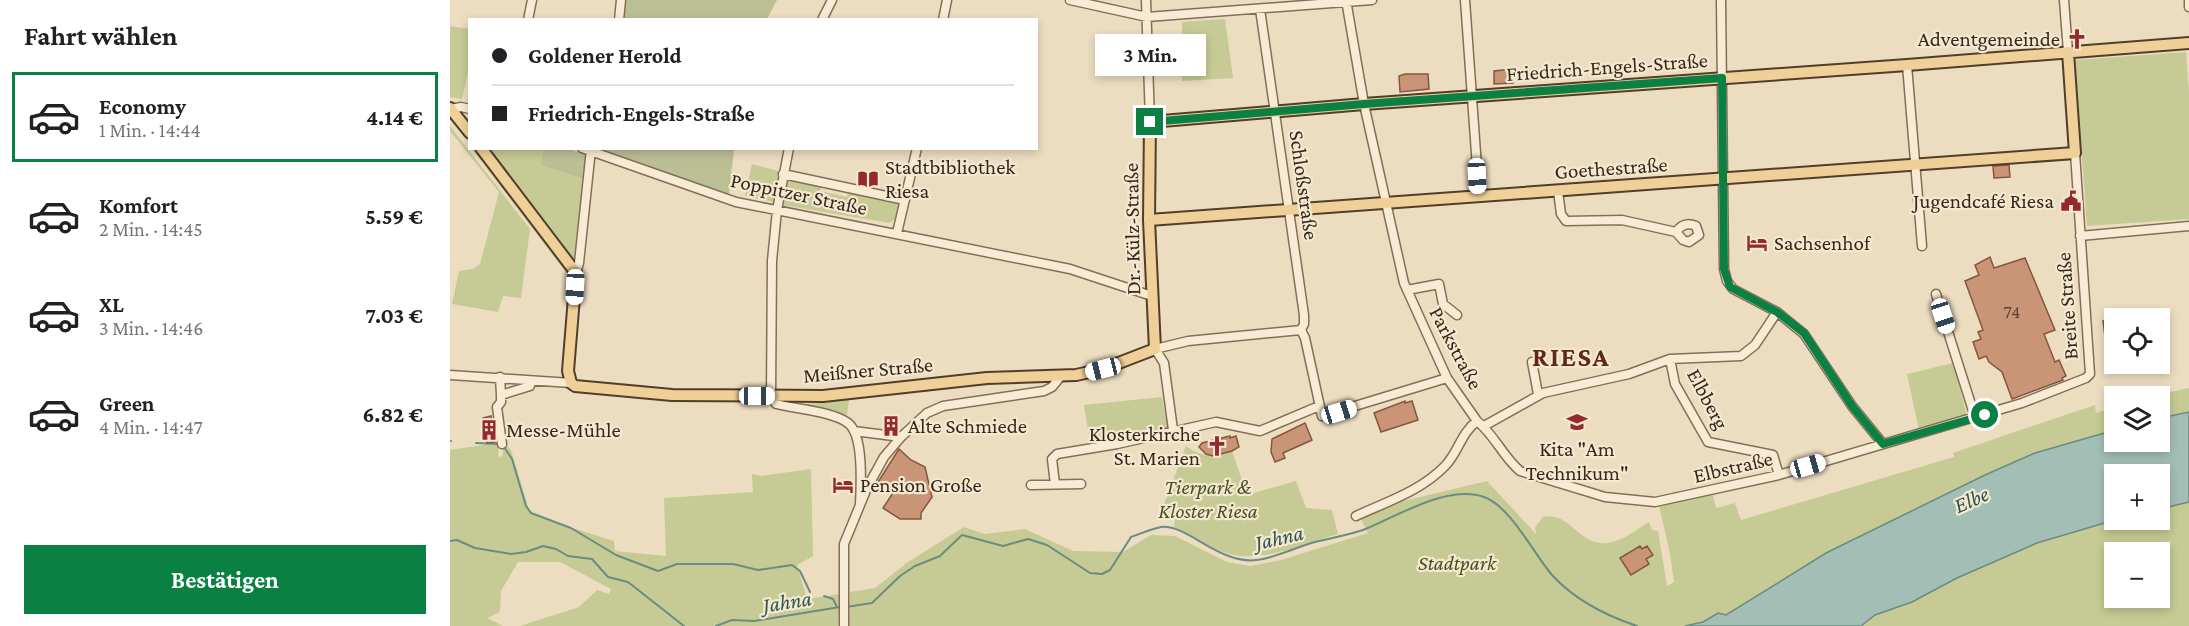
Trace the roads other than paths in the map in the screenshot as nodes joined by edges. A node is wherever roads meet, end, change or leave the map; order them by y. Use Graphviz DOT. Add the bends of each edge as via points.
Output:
graph roads {
  1 [pos="532,0"];
  2 [pos="621,0"];
  3 [pos="832,0"];
  4 [pos="947,0"];
  5 [pos="1070,0"];
  6 [pos="1146,0"];
  7 [pos="1372,0"];
  8 [pos="1465,0"];
  9 [pos="1721,0"];
  10 [pos="2064,0"];
  11 [pos="2188,0"];
  12 [pos="1346,1"];
  13 [pos="2189,7"];
  14 [pos="1260,9"];
  15 [pos="1147,17"];
  16 [pos="528,18"];
  17 [pos="619,18"];
  18 [pos="823,18"];
  19 [pos="943,18"];
  20 [pos="2189,43"];
  21 [pos="2068,52"];
  22 [pos="1907,65"];
  23 [pos="1722,78"];
  24 [pos="1473,97"];
  25 [pos="1364,104"];
  26 [pos="451,109"];
  27 [pos="468,109"];
  28 [pos="1275,112"];
  29 [pos="1150,122"];
  30 [pos="468,130"];
  31 [pos="484,150"];
  32 [pos="587,150"];
  33 [pos="789,150"];
  34 [pos="917,150"];
  35 [pos="2075,153"];
  36 [pos="1917,164"];
  37 [pos="783,174"];
  38 [pos="1723,180"];
  39 [pos="1558,191"];
  40 [pos="1479,195"];
  41 [pos="905,200"];
  42 [pos="1386,203"];
  43 [pos="777,210"];
  44 [pos="1289,210"];
  45 [pos="1149,220"];
  46 [pos="2189,226"];
  47 [pos="1676,232"];
  48 [pos="897,233"];
  49 [pos="2080,236"];
  50 [pos="1922,246"];
  51 [pos="576,273"];
  52 [pos="1407,290"];
  53 [pos="1936,294"];
  54 [pos="1152,296"];
  55 [pos="1777,312"];
  56 [pos="1457,315"];
  57 [pos="1301,330"];
  58 [pos="1155,349"];
  59 [pos="1671,359"];
  60 [pos="1532,362"];
  61 [pos="2090,374"];
  62 [pos="450,375"];
  63 [pos="1061,376"];
  64 [pos="500,377"];
  65 [pos="1447,378"];
  66 [pos="531,381"];
  67 [pos="571,383"];
  68 [pos="1538,394"];
  69 [pos="501,395"];
  70 [pos="771,396"];
  71 [pos="1319,406"];
  72 [pos="1975,417"];
  73 [pos="1480,424"];
  74 [pos="854,430"];
  75 [pos="1173,430"];
  76 [pos="901,437"];
  77 [pos="502,444"];
  78 [pos="1883,444"];
  79 [pos="1779,475"];
  80 [pos="1055,484"];
  81 [pos="1081,484"];
  82 [pos="1031,485"];
  83 [pos="860,504"];
  84 [pos="1356,516"];
  85 [pos="844,624"];
  1 -- 16 [label="street"];
  2 -- 17 [label="street"];
  3 -- 18 [label="street"];
  4 -- 19 [label="street"];
  5 -- 15 [label="street"];
  6 -- 15 [label="street, Dr.-Külz-Straße"];
  7 -- 12 [label="street"];
  8 -- 24 [label="street"];
  9 -- 23 [label="street"];
  10 -- 21 [label="street"];
  11 -- 13 [label="street"];
  12 -- 14 [label="street"];
  12 -- 25 [label="street, Parkstraße"];
  14 -- 15 [label="street"];
  14 -- 28 [label="street, Schloßstraße"];
  15 -- 29 [label="street, Dr.-Külz-Straße"];
  20 -- 21 [label="main road, Friedrich-Engels-Straße"];
  21 -- 22 [label="main road, Friedrich-Engels-Straße"];
  21 -- 35 [label="main road"];
  22 -- 23 [label="main road, Friedrich-Engels-Straße"];
  22 -- 36 [label="street"];
  23 -- 24 [label="main road, Friedrich-Engels-Straße"];
  23 -- 38 [label="street"];
  24 -- 25 [label="main road, Friedrich-Engels-Straße"];
  24 -- 40 [label="street"];
  25 -- 28 [label="main road, Friedrich-Engels-Straße"];
  25 -- 42 [label="street, Parkstraße"];
  26 -- 27 [label="street"];
  26 -- 30 [label="main road"];
  28 -- 29 [label="main road, Friedrich-Engels-Straße"];
  28 -- 44 [label="street, Schloßstraße"];
  29 -- 45 [label="main road, Dr.-Külz-Straße"];
  31 -- 51 [label="main road"];
  32 -- 43 [label="street, Poppitzer Straße" via="736,202"];
  32 -- 51 [label="street"];
  33 -- 37 [label="street"];
  34 -- 41 [label="street"];
  35 -- 36 [label="main road, Goethestraße"];
  35 -- 49 [label="street, Breite Straße"];
  36 -- 38 [label="main road, Goethestraße"];
  36 -- 50 [label="street"];
  37 -- 41 [label="street"];
  37 -- 43 [label="street"];
  38 -- 39 [label="main road, Goethestraße"];
  38 -- 55 [label="street" via="1727,280 1733,289"];
  39 -- 40 [label="main road, Goethestraße"];
  39 -- 47 [label="street" via="1561,214 1566,221 1622,220"];
  40 -- 42 [label="main road, Goethestraße"];
  41 -- 48 [label="street"];
  42 -- 44 [label="main road, Goethestraße"];
  42 -- 52 [label="street, Parkstraße"];
  43 -- 48 [label="street, Poppitzer Straße"];
  43 -- 70 [label="street" via="772,261"];
  44 -- 45 [label="main road, Goethestraße"];
  44 -- 57 [label="street, Schloßstraße" via="1304,315"];
  45 -- 54 [label="main road, Dr.-Külz-Straße"];
  46 -- 49 [label="street"];
  48 -- 54 [label="street, Poppitzer Straße" via="1070,269"];
  49 -- 61 [label="street, Breite Straße"];
  51 -- 67 [label="main road" via="568,371"];
  52 -- 56 [label="street" via="1439,284 1443,304"];
  52 -- 65 [label="street, Parkstraße"];
  53 -- 72 [label="street"];
  54 -- 58 [label="main road, Dr.-Külz-Straße"];
  55 -- 59 [label="street" via="1755,345 1741,356"];
  55 -- 78 [label="street" via="1804,333 1846,398"];
  57 -- 58 [label="street" via="1188,340"];
  57 -- 71 [label="street, Schloßstraße"];
  58 -- 63 [label="main road, Meißner Straße" via="1103,369"];
  58 -- 75 [label="street" via="1164,363"];
  59 -- 68 [label="street" via="1629,374"];
  59 -- 79 [label="street, Elbberg" via="1675,384 1708,442 1773,454"];
  60 -- 68 [label="street"];
  61 -- 72 [label="street, Elbstraße" via="2052,392"];
  62 -- 64 [label="street"];
  63 -- 70 [label="main road, Meißner Straße" via="997,377 823,396"];
  63 -- 76 [label="street" via="1044,391 943,406 921,418"];
  64 -- 66 [label="street"];
  64 -- 69 [label="street"];
  65 -- 71 [label="street, Schloßstraße" via="1323,416"];
  65 -- 73 [label="street, Parkstraße"];
  66 -- 67 [label="street"];
  66 -- 69 [label="street" via="530,386"];
  67 -- 70 [label="main road, Meißner Straße" via="582,388 672,395"];
  68 -- 73 [label="street"];
  69 -- 77 [label="street" via="497,407"];
  70 -- 74 [label="street" via="776,404 836,418"];
  71 -- 75 [label="street" via="1260,431 1216,422"];
  72 -- 78 [label="street, Elbstraße"];
  73 -- 79 [label="street, Elbstraße" via="1520,471 1605,497 1655,502"];
  73 -- 84 [label="street, Parkstraße" via="1467,429 1449,461 1434,476"];
  74 -- 76 [label="street"];
  74 -- 83 [label="street" via="860,456"];
  75 -- 80 [label="street" via="1053,456"];
  76 -- 83 [label="street" via="884,457"];
  78 -- 79 [label="street, Elbstraße"];
  80 -- 81 [label="street"];
  80 -- 82 [label="street"];
  83 -- 85 [label="street" via="844,544"];
}
